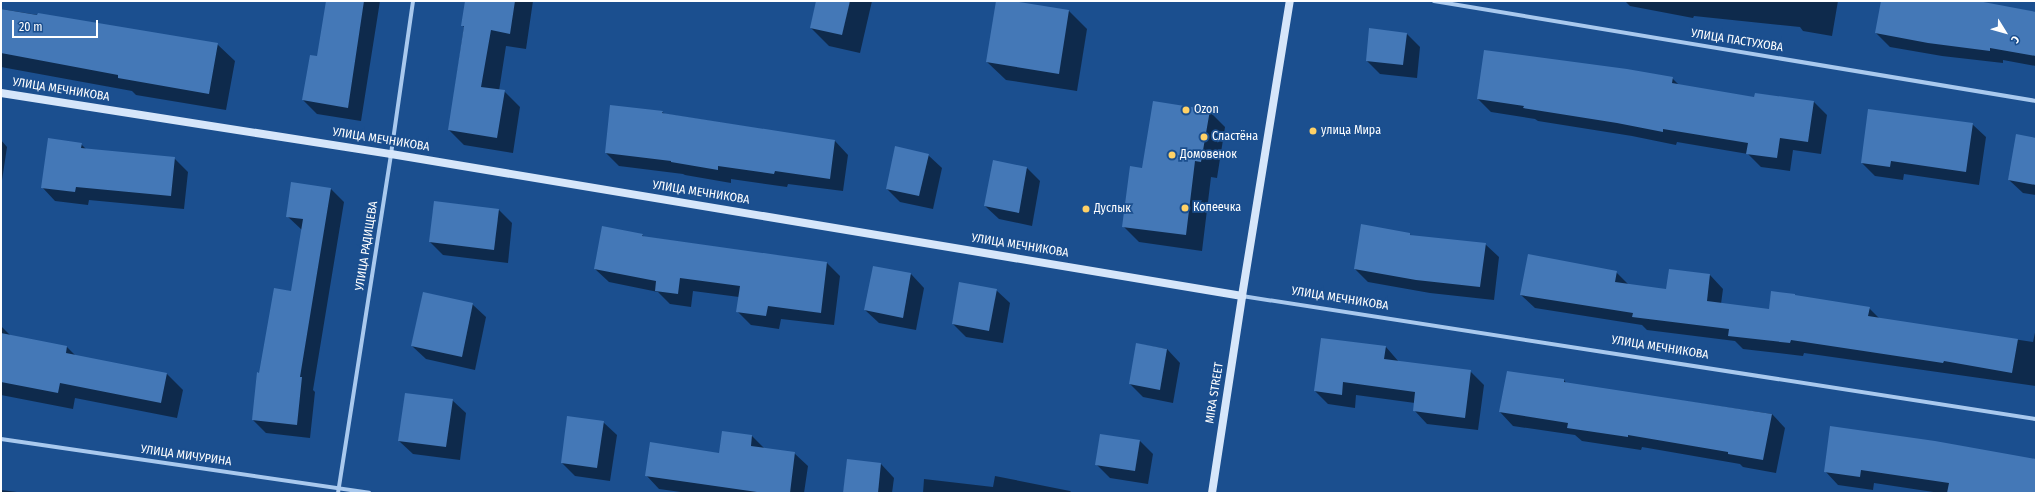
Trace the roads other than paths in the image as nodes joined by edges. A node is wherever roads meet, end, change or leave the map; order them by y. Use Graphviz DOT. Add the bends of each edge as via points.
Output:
graph roads {
  1 [pos="413,1"];
  2 [pos="1290,1"];
  3 [pos="1434,1"];
  4 [pos="1,93"];
  5 [pos="2036,101"];
  6 [pos="391,154"];
  7 [pos="1242,296"];
  8 [pos="2036,419"];
  9 [pos="1,439"];
  10 [pos="338,490"];
  11 [pos="369,493"];
  12 [pos="1212,493"];
  1 -- 6 [label="street, УЛИЦА РАДИЩЕВА"];
  2 -- 7 [label="main road"];
  3 -- 5 [label="street, УЛИЦА ПАСТУХОВА"];
  4 -- 6 [label="main road, УЛИЦА МЕЧНИКОВА"];
  6 -- 7 [label="main road, УЛИЦА МЕЧНИКОВА"];
  6 -- 10 [label="street, УЛИЦА РАДИЩЕВА"];
  7 -- 8 [label="street, УЛИЦА МЕЧНИКОВА"];
  7 -- 12 [label="main road, MIRA STREET"];
  9 -- 10 [label="street, УЛИЦА МИЧУРИНА"];
  10 -- 11 [label="street, УЛИЦА МИЧУРИНА"];
}
